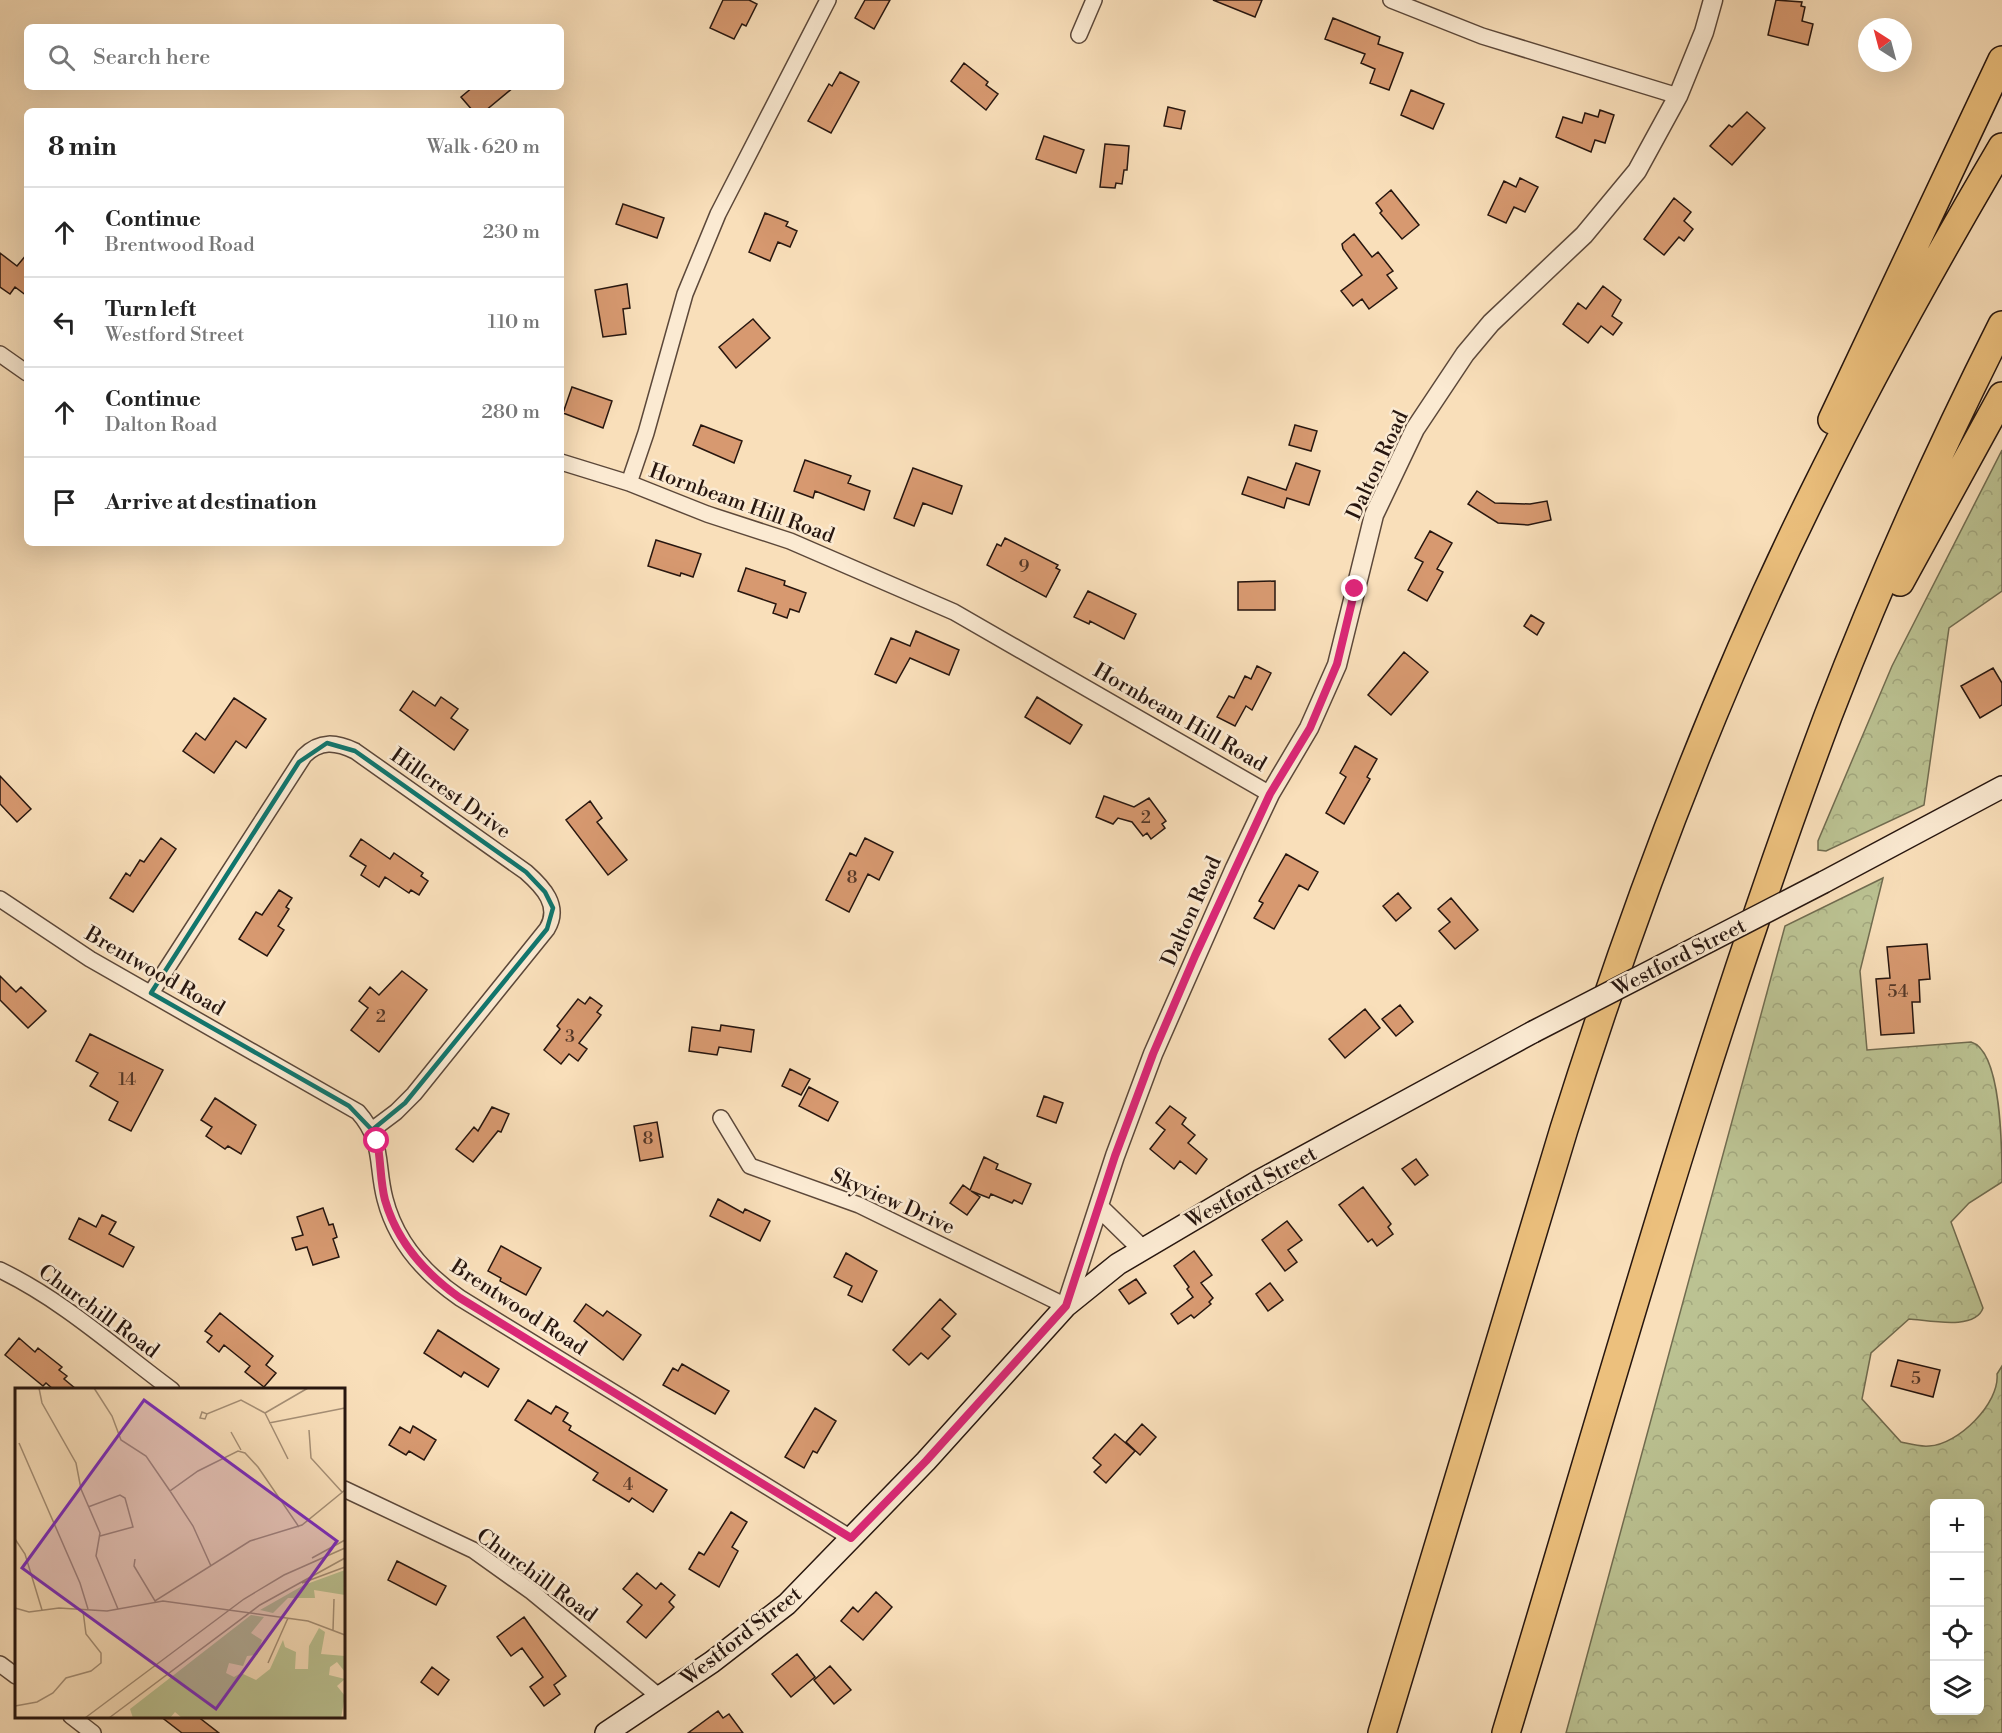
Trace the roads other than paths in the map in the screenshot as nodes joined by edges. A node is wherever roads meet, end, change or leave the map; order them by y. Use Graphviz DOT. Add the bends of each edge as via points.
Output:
graph roads {
  1 [pos="828,0"];
  2 [pos="1094,0"];
  3 [pos="1390,0"];
  4 [pos="1713,0"];
  5 [pos="1079,35"];
  6 [pos="2002,60"];
  7 [pos="1678,96"];
  8 [pos="2002,147"];
  9 [pos="2002,325"];
  10 [pos="0,354"];
  11 [pos="24,371"];
  12 [pos="2002,396"];
  13 [pos="564,463"];
  14 [pos="629,483"];
  15 [pos="1750,629"];
  16 [pos="1830,712"];
  17 [pos="2002,787"];
  18 [pos="1270,794"];
  19 [pos="0,899"];
  20 [pos="151,993"];
  21 [pos="722,1118"];
  22 [pos="372,1130"];
  23 [pos="1099,1207"];
  24 [pos="1142,1249"];
  25 [pos="0,1270"];
  26 [pos="1066,1306"];
  27 [pos="171,1388"];
  28 [pos="345,1489"];
  29 [pos="851,1538"];
  30 [pos="0,1664"];
  31 [pos="15,1675"];
  32 [pos="661,1698"];
  33 [pos="74,1718"];
  34 [pos="620,1729"];
  35 [pos="93,1733"];
  36 [pos="1382,1733"];
  37 [pos="1506,1733"];
  1 -- 14 [label="street, Hornbeam Hill Road" via="717,214 685,294"];
  2 -- 5 [label="street"];
  3 -- 7 [label="street" via="1482,36"];
  4 -- 7 [label="street, Dalton Road"];
  6 -- 15 [label="highway" via="1807,473"];
  7 -- 18 [label="street, Dalton Road" via="1624,188 1569,250 1491,324 1465,354 1415,429 1374,515 1337,664 1310,728"];
  8 -- 15 [label="highway" via="1913,300 1812,495"];
  9 -- 16 [label="highway" via="1895,552"];
  10 -- 11 [label="street"];
  12 -- 16 [label="highway"];
  13 -- 14 [label="street"];
  14 -- 18 [label="street, Hornbeam Hill Road" via="790,541 954,612"];
  15 -- 36 [label="highway" via="1659,850 1594,1034"];
  16 -- 37 [label="highway" via="1758,911"];
  17 -- 24 [label="main road, Westford Street, bridge" via="1533,1032"];
  18 -- 23 [label="street, Dalton Road" via="1153,1054"];
  19 -- 20 [label="street, Brentwood Road" via="52,935"];
  20 -- 22 [label="street, Brentwood Road" via="349,1106"];
  20 -- 22 [label="street, Hillcrest Drive" via="304,756 327,743 356,751 526,872 545,892 553,908 547,929 414,1094"];
  21 -- 26 [label="street, Skyview Drive" via="750,1166 859,1205"];
  22 -- 29 [label="street, Brentwood Road" via="392,1218 409,1250 434,1278 460,1298"];
  23 -- 24 [label="street"];
  23 -- 26 [label="street, Dalton Road"];
  24 -- 26 [label="main road, Westford Street"];
  25 -- 27 [label="street, Churchill Road" via="81,1318"];
  26 -- 29 [label="main road, Westford Street"];
  28 -- 32 [label="street, Churchill Road" via="473,1550 532,1592"];
  29 -- 32 [label="main road, Westford Street" via="787,1604"];
  30 -- 31 [label="street"];
  32 -- 34 [label="main road, Westford Street"];
  33 -- 35 [label="street"];
}
